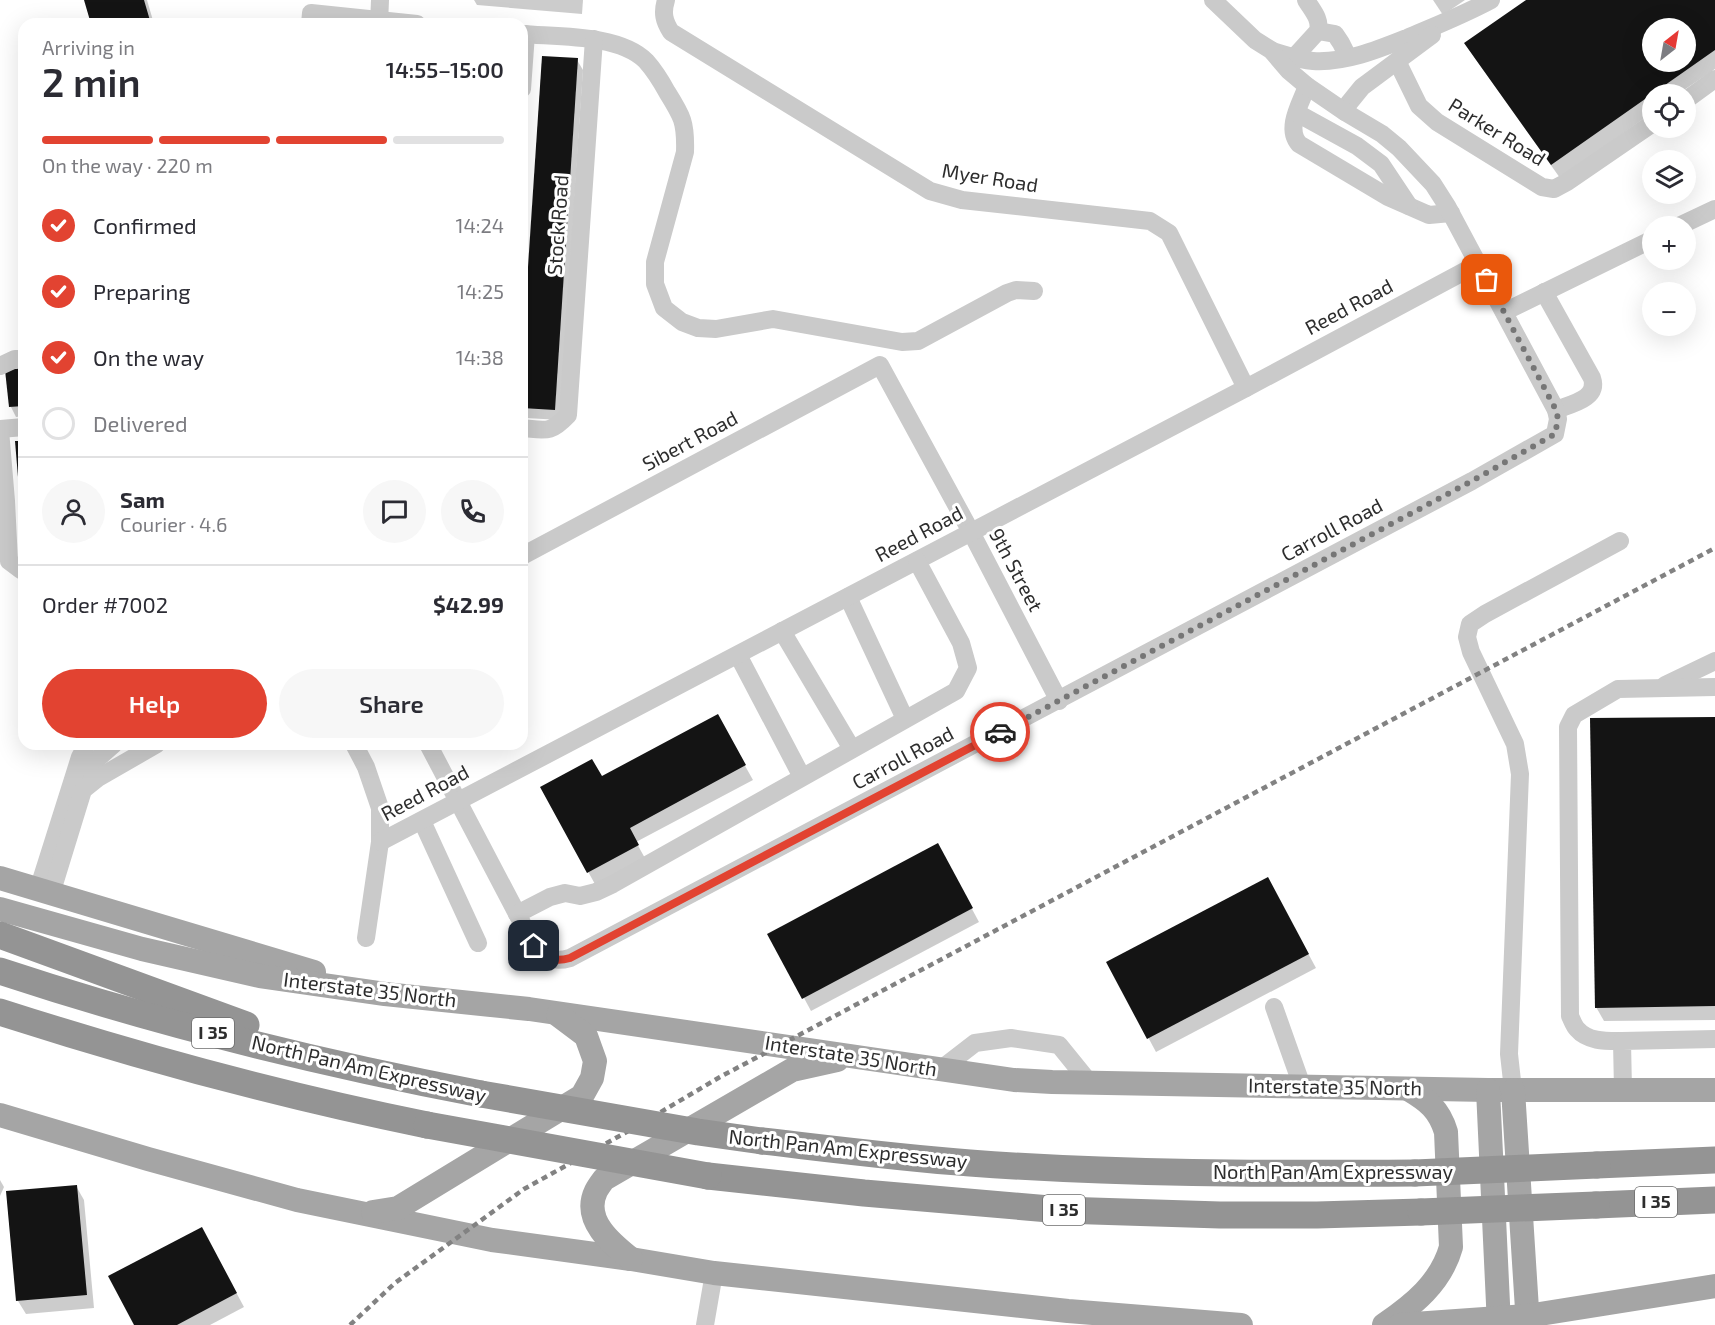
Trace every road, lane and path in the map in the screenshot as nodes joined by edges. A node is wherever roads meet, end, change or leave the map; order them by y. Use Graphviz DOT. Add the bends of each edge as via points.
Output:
graph roads {
  1 [pos="380,0"];
  2 [pos="666,0"];
  3 [pos="1213,0"];
  4 [pos="1306,0"];
  5 [pos="1491,0"];
  6 [pos="310,18"];
  7 [pos="348,18"];
  8 [pos="379,18"];
  9 [pos="1450,21"];
  10 [pos="1318,31"];
  11 [pos="528,34"];
  12 [pos="594,39"];
  13 [pos="1348,57"];
  14 [pos="1397,61"];
  15 [pos="1290,62"];
  16 [pos="1715,80"];
  17 [pos="1308,86"];
  18 [pos="1696,93"];
  19 [pos="1345,112"];
  20 [pos="1297,113"];
  21 [pos="1642,131"];
  22 [pos="1408,206"];
  23 [pos="1715,209"];
  24 [pos="1451,213"];
  25 [pos="1696,218"];
  26 [pos="1642,244"];
  27 [pos="1478,264"];
  28 [pos="1034,291"];
  29 [pos="1545,292"];
  30 [pos="1504,312"];
  31 [pos="18,359"];
  32 [pos="880,365"];
  33 [pos="0,366"];
  34 [pos="1246,388"];
  35 [pos="1556,418"];
  36 [pos="18,428"];
  37 [pos="528,428"];
  38 [pos="0,430"];
  39 [pos="15,500"];
  40 [pos="971,532"];
  41 [pos="1620,541"];
  42 [pos="528,553"];
  43 [pos="917,561"];
  44 [pos="18,568"];
  45 [pos="848,597"];
  46 [pos="782,631"];
  47 [pos="738,655"];
  48 [pos="1715,661"];
  49 [pos="1715,687"];
  50 [pos="1658,688"];
  51 [pos="1059,701"];
  52 [pos="905,719"];
  53 [pos="852,749"];
  54 [pos="84,750"];
  55 [pos="107,750"];
  56 [pos="147,750"];
  57 [pos="357,750"];
  58 [pos="431,750"];
  59 [pos="802,777"];
  60 [pos="83,790"];
  61 [pos="458,802"];
  62 [pos="422,820"];
  63 [pos="380,842"];
  64 [pos="0,878"];
  65 [pos="45,892"];
  66 [pos="0,909"];
  67 [pos="517,914"];
  68 [pos="0,935"];
  69 [pos="366,938"];
  70 [pos="478,943"];
  71 [pos="0,971"];
  72 [pos="386,994"];
  73 [pos="1274,1008"];
  74 [pos="0,1012"];
  75 [pos="556,1014"];
  76 [pos="0,1030"];
  77 [pos="1715,1040"];
  78 [pos="1622,1041"];
  79 [pos="1509,1054"];
  80 [pos="854,1058"];
  81 [pos="940,1070"];
  82 [pos="1089,1083"];
  83 [pos="430,1084"];
  84 [pos="1302,1086"];
  85 [pos="1408,1089"];
  86 [pos="1488,1090"];
  87 [pos="1513,1090"];
  88 [pos="1623,1090"];
  89 [pos="1715,1090"];
  90 [pos="312,1100"];
  91 [pos="0,1114"];
  92 [pos="1715,1160"];
  93 [pos="1715,1200"];
  94 [pos="365,1214"];
  95 [pos="631,1259"];
  96 [pos="714,1273"];
  97 [pos="1715,1286"];
  98 [pos="1620,1301"];
  99 [pos="1528,1320"];
  100 [pos="1499,1321"];
  101 [pos="705,1325"];
  102 [pos="1241,1325"];
  103 [pos="1384,1325"];
  104 [pos="1401,1325"];
  105 [pos="1579,1325"];
  1 -- 8 [label="street"];
  2 -- 34 [label="street, Myer Road" via="664,21 671,32 930,191 962,200 1150,221 1169,233"];
  3 -- 15 [label="street" via="1255,40"];
  4 -- 10 [label="street" via="1317,18"];
  5 -- 9 [label="street"];
  6 -- 7 [label="street" via="310,13"];
  9 -- 13 [label="street" via="1377,51"];
  9 -- 14 [label="street"];
  10 -- 13 [label="street" via="1335,34"];
  10 -- 15 [label="street"];
  11 -- 12 [label="street"];
  12 -- 28 [label="street" via="622,47 645,60 682,117 685,152 655,262 655,284 664,308 682,322 716,329 773,319 902,342 918,340 1007,293"];
  12 -- 37 [label="street, Stock Road" via="568,415 550,430"];
  13 -- 15 [label="street"];
  14 -- 19 [label="street" via="1362,87"];
  14 -- 21 [label="street, Parker Road" via="1419,106 1437,122 1542,187 1554,189 1567,182"];
  15 -- 17 [label="street"];
  16 -- 18 [label="street"];
  17 -- 19 [label="street"];
  17 -- 20 [label="street"];
  19 -- 24 [label="street" via="1399,148 1433,184"];
  20 -- 22 [label="street" via="1381,164"];
  20 -- 22 [label="street" via="1292,130 1299,144"];
  22 -- 24 [label="street" via="1429,215"];
  23 -- 25 [label="street"];
  24 -- 27 [label="street"];
  26 -- 29 [label="street"];
  27 -- 30 [label="street"];
  27 -- 34 [label="street, Reed Road"];
  29 -- 30 [label="street"];
  29 -- 35 [label="street, Carroll Road" via="1594,385 1587,397"];
  30 -- 35 [label="street"];
  31 -- 33 [label="street"];
  32 -- 40 [label="street, 9th Street"];
  32 -- 42 [label="street, Sibert Road"];
  34 -- 40 [label="street, Reed Road"];
  35 -- 51 [label="street, Carroll Road" via="1555,434"];
  36 -- 38 [label="street"];
  38 -- 39 [label="street"];
  39 -- 44 [label="street" via="9,561"];
  40 -- 43 [label="street, Reed Road"];
  40 -- 51 [label="street, 9th Street"];
  41 -- 79 [label="street" via="1485,614 1470,624 1467,637 1515,744 1520,774"];
  43 -- 45 [label="street, Reed Road"];
  43 -- 52 [label="street" via="961,643 968,668 956,690"];
  45 -- 46 [label="street, Reed Road"];
  45 -- 52 [label="street"];
  46 -- 47 [label="street, Reed Road"];
  46 -- 53 [label="street"];
  47 -- 59 [label="street"];
  47 -- 61 [label="street, Reed Road"];
  48 -- 50 [label="street"];
  49 -- 50 [label="street"];
  50 -- 78 [label="street" via="1618,689 1574,715 1568,726 1570,1016 1577,1030 1590,1038"];
  51 -- 67 [label="street, Carroll Road" via="570,958 560,961 545,957 534,946"];
  52 -- 53 [label="street"];
  53 -- 59 [label="street"];
  54 -- 65 [label="street"];
  55 -- 60 [label="street" via="96,760"];
  56 -- 60 [label="street"];
  57 -- 63 [label="street" via="380,808"];
  58 -- 61 [label="street"];
  59 -- 67 [label="street" via="605,888 580,896 565,893 550,897"];
  60 -- 65 [label="street"];
  61 -- 62 [label="street, Reed Road"];
  61 -- 67 [label="street, Carroll Road"];
  62 -- 63 [label="street, Reed Road"];
  62 -- 70 [label="street"];
  63 -- 69 [label="street"];
  64 -- 65 [label="main road"];
  65 -- 72 [label="main road"];
  66 -- 72 [label="main road, Interstate 35 North" via="142,949 260,976"];
  68 -- 83 [label="highway" via="222,1017"];
  71 -- 83 [label="highway, North Pan Am Expressway / I 35" via="213,1033"];
  72 -- 75 [label="main road, Interstate 35 North"];
  73 -- 84 [label="street"];
  74 -- 90 [label="highway, North Pan Am Expressway / I 35" via="139,1055"];
  75 -- 80 [label="main road, Interstate 35 North"];
  75 -- 94 [label="main road" via="586,1036 595,1061 592,1078 582,1096 398,1208"];
  76 -- 90 [label="highway" via="175,1081 229,1092"];
  77 -- 78 [label="street"];
  78 -- 88 [label="street"];
  79 -- 86 [label="street"];
  79 -- 87 [label="street"];
  80 -- 81 [label="main road, Interstate 35 North"];
  80 -- 95 [label="main road" via="792,1070 604,1179 595,1193 593,1211 599,1228"];
  81 -- 82 [label="main road, Interstate 35 North" via="1014,1080"];
  81 -- 82 [label="street" via="975,1043 1011,1038 1059,1045"];
  82 -- 84 [label="main road, Interstate 35 North"];
  83 -- 92 [label="highway, North Pan Am Expressway / I 35, bridge" via="698,1132 969,1163 1263,1174 1415,1173"];
  84 -- 85 [label="main road, Interstate 35 North"];
  85 -- 86 [label="main road, Interstate 35 North"];
  85 -- 103 [label="main road" via="1433,1107 1446,1131 1451,1247 1447,1262 1429,1289"];
  86 -- 87 [label="main road, Interstate 35 North"];
  86 -- 100 [label="main road"];
  87 -- 88 [label="main road, Interstate 35 North"];
  87 -- 99 [label="main road"];
  88 -- 89 [label="main road, Interstate 35 North"];
  90 -- 93 [label="highway, North Pan Am Expressway / I 35, bridge" via="708,1176 1061,1210 1317,1215"];
  91 -- 94 [label="main road" via="297,1200"];
  94 -- 95 [label="main road" via="492,1240"];
  95 -- 96 [label="main road"];
  96 -- 101 [label="street"];
  96 -- 102 [label="main road" via="1057,1310"];
  97 -- 98 [label="main road"];
  98 -- 99 [label="main road"];
  98 -- 105 [label="main road"];
  99 -- 100 [label="main road"];
  100 -- 104 [label="main road"];
}
